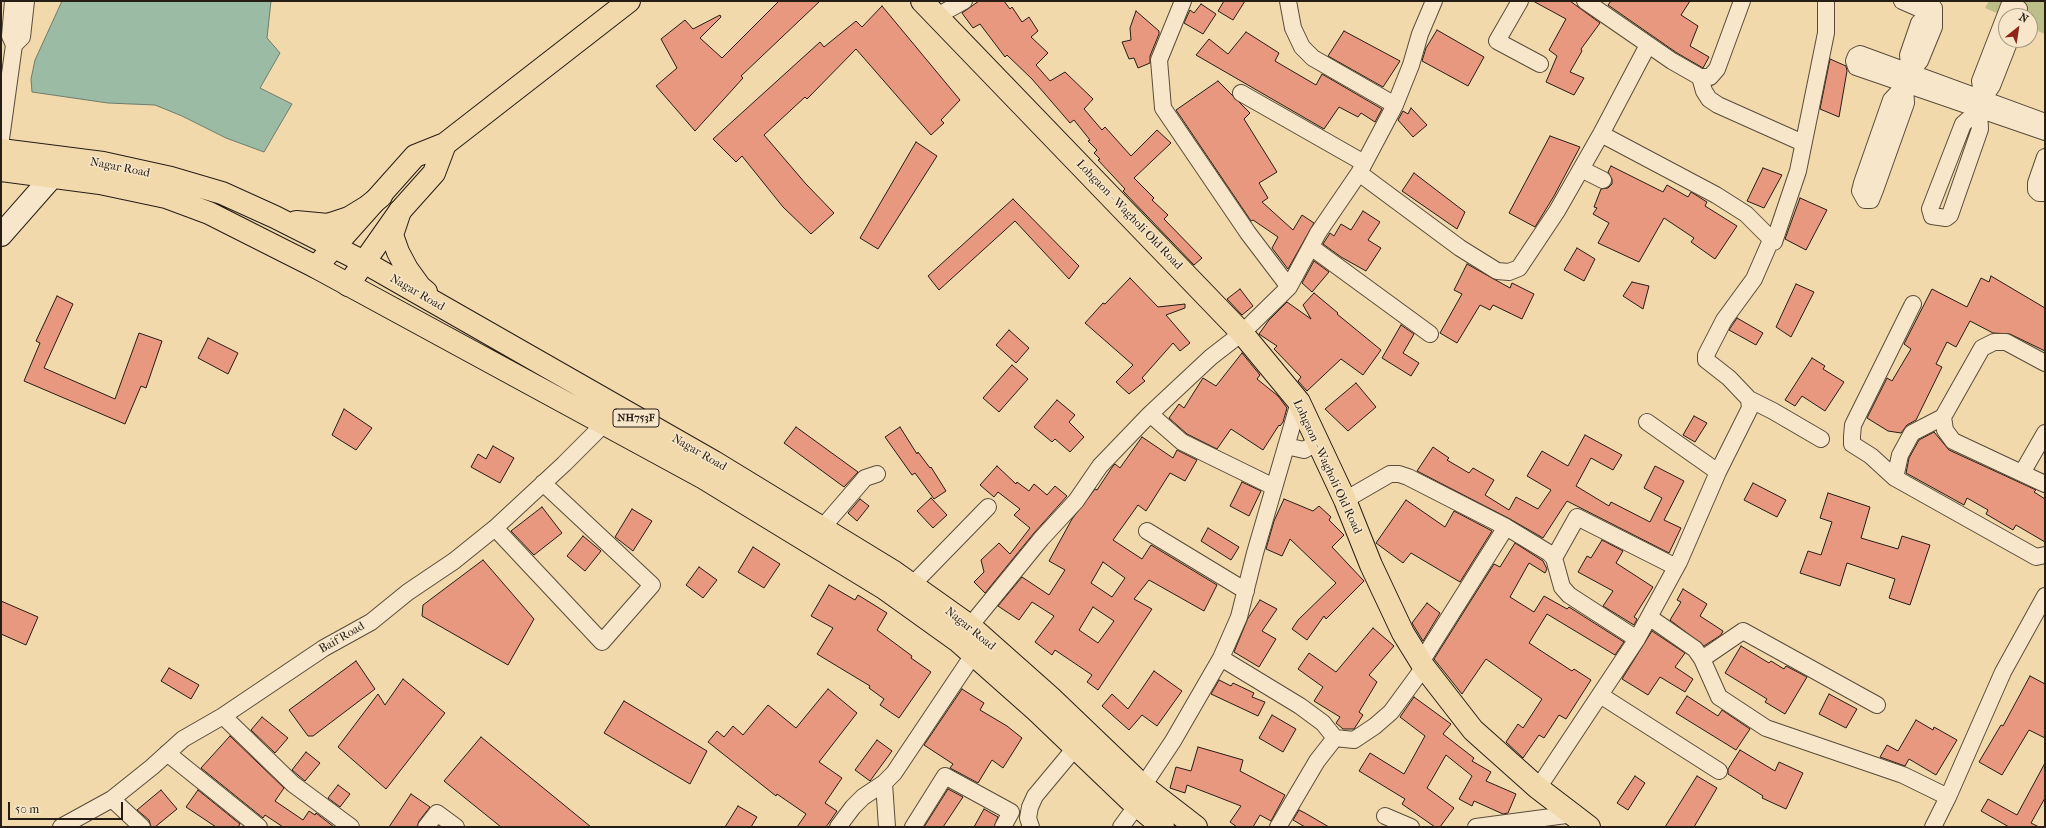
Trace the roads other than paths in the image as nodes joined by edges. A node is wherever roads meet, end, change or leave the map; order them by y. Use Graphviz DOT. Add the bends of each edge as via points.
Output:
graph roads {
  1 [pos="13,1"];
  2 [pos="26,1"];
  3 [pos="629,1"];
  4 [pos="964,1"];
  5 [pos="1183,1"];
  6 [pos="1288,1"];
  7 [pos="1434,1"];
  8 [pos="1520,1"];
  9 [pos="1585,1"];
  10 [pos="1742,1"];
  11 [pos="1826,1"];
  12 [pos="1902,1"];
  13 [pos="1933,3"];
  14 [pos="930,8"];
  15 [pos="2008,8"];
  16 [pos="2018,8"];
  17 [pos="1998,34"];
  18 [pos="14,44"];
  19 [pos="1648,44"];
  20 [pos="2007,48"];
  21 [pos="1540,64"];
  22 [pos="1700,78"];
  23 [pos="1908,79"];
  24 [pos="1241,93"];
  25 [pos="1981,104"];
  26 [pos="1395,105"];
  27 [pos="2045,122"];
  28 [pos="2045,132"];
  29 [pos="1601,134"];
  30 [pos="1,139"];
  31 [pos="1803,143"];
  32 [pos="445,144"];
  33 [pos="1,150"];
  34 [pos="2045,157"];
  35 [pos="1362,168"];
  36 [pos="1581,169"];
  37 [pos="1,170"];
  38 [pos="52,176"];
  39 [pos="1603,180"];
  40 [pos="2045,193"];
  41 [pos="381,196"];
  42 [pos="400,211"];
  43 [pos="275,216"];
  44 [pos="1,235"];
  45 [pos="1771,240"];
  46 [pos="335,246"];
  47 [pos="1311,247"];
  48 [pos="364,262"];
  49 [pos="316,267"];
  50 [pos="348,285"];
  51 [pos="1290,287"];
  52 [pos="1913,304"];
  53 [pos="448,311"];
  54 [pos="1242,332"];
  55 [pos="1430,334"];
  56 [pos="2045,363"];
  57 [pos="1749,399"];
  58 [pos="1299,402"];
  59 [pos="1150,414"];
  60 [pos="1943,417"];
  61 [pos="1647,422"];
  62 [pos="604,424"];
  63 [pos="2045,433"];
  64 [pos="1821,439"];
  65 [pos="1318,442"];
  66 [pos="1286,446"];
  67 [pos="1718,472"];
  68 [pos="2022,473"];
  69 [pos="877,474"];
  70 [pos="1895,478"];
  71 [pos="543,483"];
  72 [pos="2045,484"];
  73 [pos="1274,487"];
  74 [pos="1345,500"];
  75 [pos="988,507"];
  76 [pos="1506,527"];
  77 [pos="494,528"];
  78 [pos="822,528"];
  79 [pos="1147,531"];
  80 [pos="2045,555"];
  81 [pos="1554,558"];
  82 [pos="1676,567"];
  83 [pos="912,585"];
  84 [pos="1246,590"];
  85 [pos="2045,596"];
  86 [pos="1649,617"];
  87 [pos="970,626"];
  88 [pos="1637,639"];
  89 [pos="973,655"];
  90 [pos="1221,658"];
  91 [pos="1702,659"];
  92 [pos="1422,665"];
  93 [pos="1600,695"];
  94 [pos="1877,705"];
  95 [pos="223,716"];
  96 [pos="1335,738"];
  97 [pos="1075,748"];
  98 [pos="167,753"];
  99 [pos="1719,771"];
  100 [pos="884,783"];
  101 [pos="1538,788"];
  102 [pos="1140,796"];
  103 [pos="1948,797"];
  104 [pos="112,799"];
  105 [pos="1385,816"];
  106 [pos="1581,821"];
  107 [pos="61,827"];
  108 [pos="142,827"];
  109 [pos="259,827"];
  110 [pos="351,827"];
  111 [pos="426,827"];
  112 [pos="456,827"];
  113 [pos="838,827"];
  114 [pos="887,827"];
  115 [pos="914,827"];
  116 [pos="1003,827"];
  117 [pos="1031,827"];
  118 [pos="1120,827"];
  119 [pos="1163,827"];
  120 [pos="1196,827"];
  121 [pos="1278,827"];
  122 [pos="1411,827"];
  123 [pos="1476,827"];
  124 [pos="1933,827"];
  1 -- 18 [label="street" via="10,36"];
  2 -- 18 [label="street" via="22,37"];
  3 -- 32 [label="main road"];
  4 -- 14 [label="street"];
  5 -- 51 [label="street" via="1159,60 1163,108 1248,233"];
  6 -- 26 [label="street" via="1293,28 1302,47 1313,58"];
  7 -- 26 [label="street"];
  8 -- 21 [label="street" via="1498,40"];
  9 -- 19 [label="street"];
  10 -- 22 [label="street" via="1716,69 1710,77"];
  11 -- 31 [label="street" via="1826,33"];
  12 -- 13 [label="street" via="1918,8"];
  13 -- 23 [label="street" via="1919,23 1908,55"];
  14 -- 54 [label="main road, Lohgaon - Wagholi Old Road"];
  15 -- 16 [label="street"];
  17 -- 25 [label="street" via="1980,81"];
  18 -- 30 [label="street"];
  19 -- 22 [label="street"];
  19 -- 29 [label="street"];
  20 -- 25 [label="street" via="1992,86"];
  22 -- 31 [label="street" via="1704,91 1718,105"];
  23 -- 23 [label="street" via="1906,103 1871,200 1865,200 1860,191 1862,182 1891,100"];
  23 -- 25 [label="street"];
  24 -- 35 [label="street"];
  25 -- 25 [label="street" via="1980,129 1950,215 1946,218 1932,216 1930,209 1963,124"];
  25 -- 27 [label="street"];
  25 -- 28 [label="street"];
  26 -- 35 [label="street"];
  29 -- 36 [label="street"];
  29 -- 45 [label="street" via="1716,195 1746,214"];
  31 -- 45 [label="street" via="1798,171 1774,242"];
  32 -- 41 [label="main road" via="415,156"];
  32 -- 42 [label="main road" via="434,173"];
  33 -- 43 [label="main road, Nagar Road / NH753F" via="103,164 171,178 222,193"];
  34 -- 40 [label="street" via="2036,190 2039,194"];
  35 -- 36 [label="street" via="1460,248 1497,271 1509,272 1519,268"];
  35 -- 47 [label="street"];
  36 -- 39 [label="street"];
  37 -- 38 [label="main road, Nagar Road / NH753F"];
  38 -- 44 [label="street"];
  38 -- 49 [label="main road, Nagar Road / NH753F" via="166,197 209,213"];
  41 -- 43 [label="main road" via="349,218 328,224 300,223"];
  41 -- 46 [label="main road"];
  42 -- 48 [label="main road"];
  42 -- 53 [label="main road" via="392,235 398,252 420,287"];
  43 -- 46 [label="main road, Nagar Road / NH753F"];
  45 -- 57 [label="street" via="1754,279 1724,320 1706,355 1706,360 1729,378"];
  46 -- 48 [label="main road, Nagar Road / NH753F"];
  46 -- 49 [label="main road"];
  47 -- 51 [label="street"];
  47 -- 55 [label="street"];
  48 -- 50 [label="main road"];
  48 -- 53 [label="main road, Nagar Road / NH753F"];
  49 -- 50 [label="main road, Nagar Road / NH753F"];
  50 -- 62 [label="main road, Nagar Road / NH753F"];
  51 -- 54 [label="street"];
  52 -- 70 [label="street" via="1853,425 1852,444 1871,456"];
  53 -- 78 [label="main road, Nagar Road / NH753F" via="714,462"];
  54 -- 58 [label="main road, Lohgaon - Wagholi Old Road"];
  54 -- 59 [label="street"];
  56 -- 60 [label="street" via="2006,342 1994,342 1982,348"];
  57 -- 64 [label="street" via="1773,410"];
  57 -- 67 [label="street" via="1750,408"];
  58 -- 65 [label="main road, Lohgaon - Wagholi Old Road"];
  58 -- 66 [label="street"];
  59 -- 73 [label="street" via="1182,442"];
  59 -- 87 [label="street" via="1100,466 1076,501 1041,539"];
  60 -- 68 [label="street" via="1945,430 1953,441"];
  60 -- 70 [label="street" via="1912,432 1900,455"];
  61 -- 67 [label="street"];
  62 -- 71 [label="street, Baif Road"];
  62 -- 89 [label="main road, Nagar Road / NH753F" via="704,478 884,588 958,641"];
  63 -- 68 [label="street"];
  65 -- 66 [label="street" via="1304,450"];
  65 -- 74 [label="main road, Lohgaon - Wagholi Old Road"];
  66 -- 73 [label="street"];
  67 -- 82 [label="street"];
  68 -- 72 [label="street"];
  69 -- 78 [label="street" via="865,478"];
  70 -- 80 [label="street" via="2036,557"];
  71 -- 77 [label="street, Baif Road"];
  71 -- 77 [label="street" via="652,586 602,642"];
  73 -- 84 [label="street"];
  74 -- 76 [label="street" via="1390,474 1399,474"];
  74 -- 92 [label="main road, Lohgaon - Wagholi Old Road" via="1371,565 1403,633"];
  75 -- 83 [label="street"];
  76 -- 81 [label="street"];
  76 -- 92 [label="street"];
  77 -- 95 [label="street, Baif Road" via="371,622 324,648"];
  78 -- 83 [label="main road, Nagar Road / NH753F"];
  79 -- 84 [label="street"];
  81 -- 82 [label="street" via="1577,518"];
  81 -- 88 [label="street" via="1562,587 1569,595"];
  82 -- 86 [label="street"];
  83 -- 87 [label="main road, Nagar Road / NH753F"];
  84 -- 90 [label="street" via="1240,617"];
  85 -- 103 [label="street" via="2002,672"];
  86 -- 88 [label="street"];
  86 -- 91 [label="street" via="1695,649"];
  87 -- 102 [label="main road, Nagar Road / NH753F" via="1050,698"];
  88 -- 93 [label="street"];
  89 -- 97 [label="main road, Nagar Road / NH753F"];
  89 -- 100 [label="street" via="894,773"];
  90 -- 96 [label="street" via="1300,706 1323,723"];
  90 -- 102 [label="street"];
  91 -- 94 [label="street" via="1743,631"];
  91 -- 103 [label="street" via="1718,697 1766,728 1903,775"];
  92 -- 96 [label="street" via="1391,712 1375,726 1354,740"];
  92 -- 101 [label="main road, Lohgaon - Wagholi Old Road" via="1473,730"];
  93 -- 99 [label="street"];
  93 -- 101 [label="street"];
  95 -- 98 [label="street, Baif Road" via="183,739"];
  95 -- 110 [label="street" via="293,784"];
  96 -- 121 [label="street"];
  97 -- 102 [label="main road, Nagar Road / NH753F"];
  97 -- 117 [label="street" via="1035,796 1028,818"];
  98 -- 104 [label="street, Baif Road"];
  98 -- 109 [label="street"];
  100 -- 113 [label="street" via="863,797"];
  100 -- 114 [label="street"];
  101 -- 106 [label="main road, Lohgaon - Wagholi Old Road"];
  102 -- 118 [label="street"];
  102 -- 119 [label="main road, Nagar Road / NH753F"];
  102 -- 120 [label="main road, Nagar Road / NH753F"];
  103 -- 124 [label="street"];
  104 -- 107 [label="street, Baif Road"];
  104 -- 108 [label="street"];
  105 -- 122 [label="street"];
  106 -- 123 [label="street"];
  111 -- 112 [label="street" via="437,813"];
  115 -- 116 [label="street" via="946,776 1011,812"];
}
